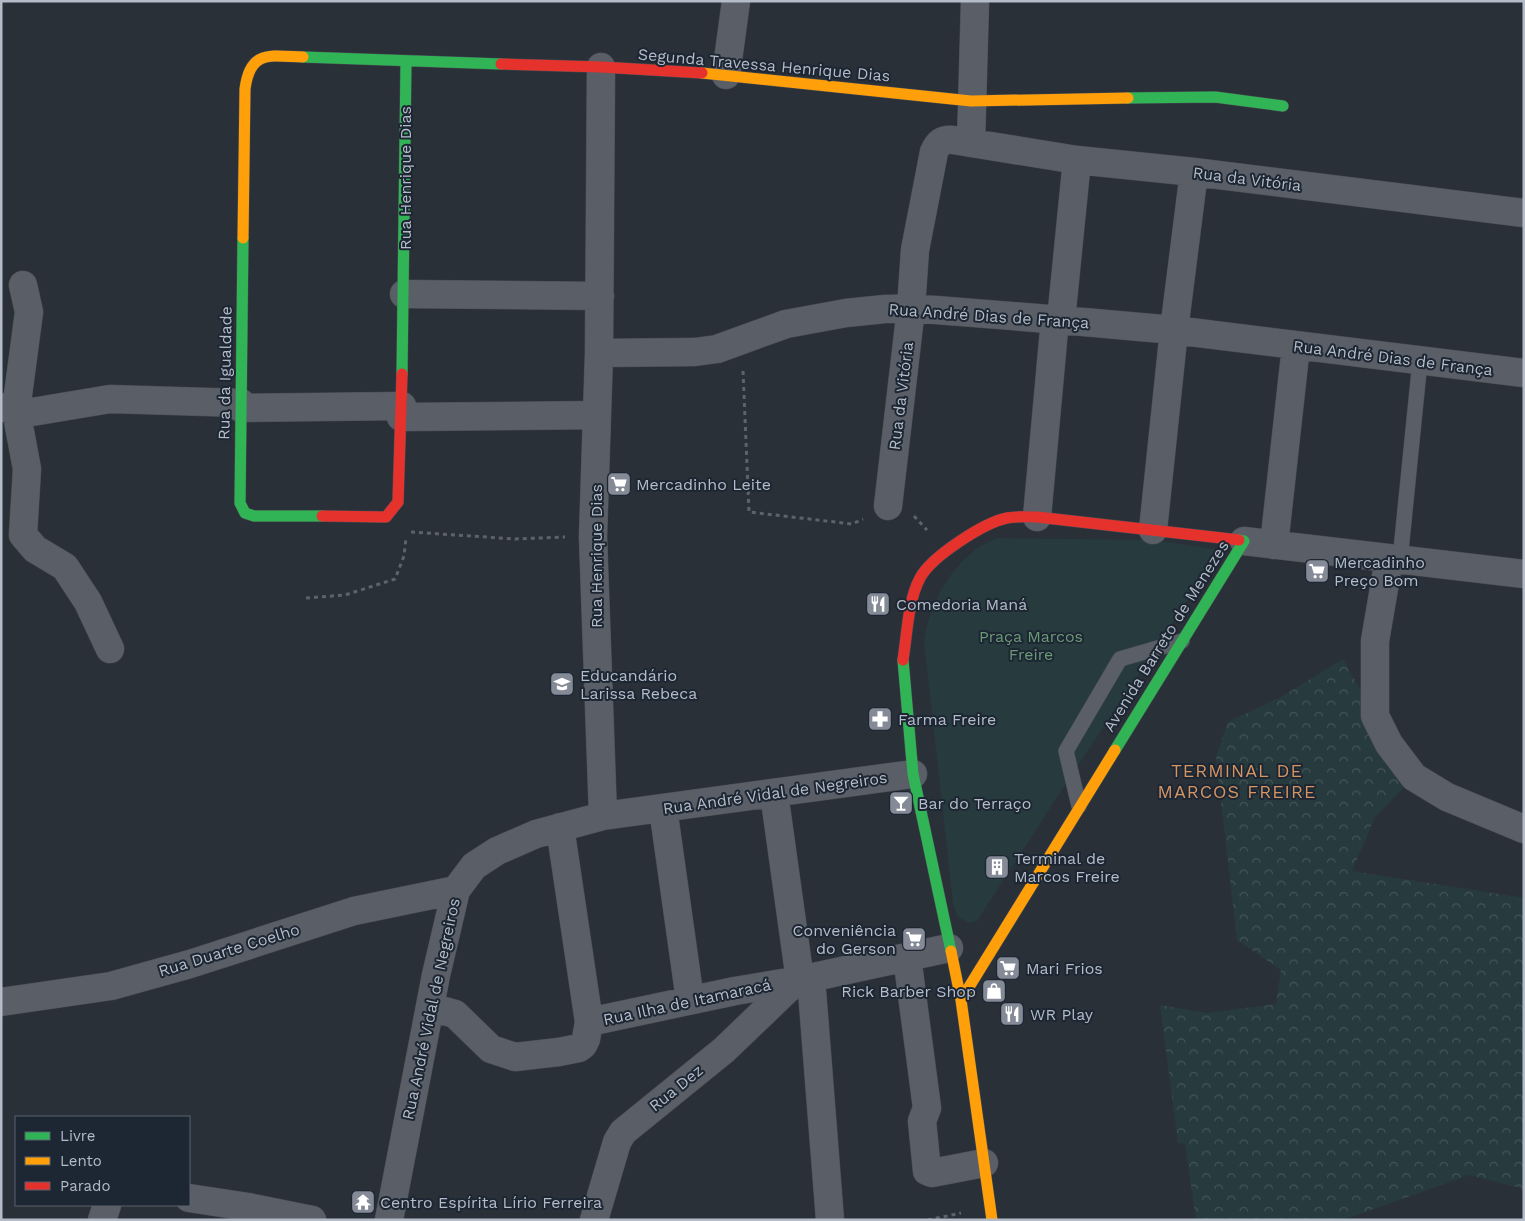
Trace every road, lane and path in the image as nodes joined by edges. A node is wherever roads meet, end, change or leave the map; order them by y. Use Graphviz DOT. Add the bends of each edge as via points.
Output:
graph roads {
  1 [pos="736,1"];
  2 [pos="975,1"];
  3 [pos="406,61"];
  4 [pos="600,67"];
  5 [pos="248,71"];
  6 [pos="726,74"];
  7 [pos="971,101"];
  8 [pos="1283,106"];
  9 [pos="971,143"];
  10 [pos="1077,160"];
  11 [pos="1194,172"];
  12 [pos="1524,213"];
  13 [pos="23,285"];
  14 [pos="404,294"];
  15 [pos="600,296"];
  16 [pos="911,308"];
  17 [pos="1058,319"];
  18 [pos="1174,330"];
  19 [pos="742,339"];
  20 [pos="1296,346"];
  21 [pos="599,353"];
  22 [pos="1420,361"];
  23 [pos="1524,374"];
  24 [pos="241,406"];
  25 [pos="9,409"];
  26 [pos="402,412"];
  27 [pos="597,415"];
  28 [pos="398,502"];
  29 [pos="888,506"];
  30 [pos="1037,517"];
  31 [pos="1153,530"];
  32 [pos="593,537"];
  33 [pos="1244,541"];
  34 [pos="1274,545"];
  35 [pos="945,551"];
  36 [pos="1394,559"];
  37 [pos="1523,570"];
  38 [pos="306,598"];
  39 [pos="1182,641"];
  40 [pos="110,649"];
  41 [pos="913,774"];
  42 [pos="774,793"];
  43 [pos="1079,806"];
  44 [pos="663,808"];
  45 [pos="603,816"];
  46 [pos="560,827"];
  47 [pos="1524,829"];
  48 [pos="456,890"];
  49 [pos="949,948"];
  50 [pos="907,957"];
  51 [pos="803,979"];
  52 [pos="690,1000"];
  53 [pos="961,1000"];
  54 [pos="1,1002"];
  55 [pos="430,1007"];
  56 [pos="589,1022"];
  57 [pos="984,1163"];
  58 [pos="190,1198"];
  59 [pos="107,1206"];
  60 [pos="247,1213"];
  61 [pos="102,1220"];
  62 [pos="312,1220"];
  63 [pos="389,1220"];
  64 [pos="594,1220"];
  65 [pos="830,1220"];
  66 [pos="992,1220"];
  1 -- 6 [label="street"];
  2 -- 7 [label="street"];
  3 -- 4 [label="street, Segunda Travessa Henrique Dias"];
  3 -- 5 [label="street, Segunda Travessa Henrique Dias" via="273,56 257,59"];
  3 -- 14 [label="street, Rua Henrique Dias"];
  4 -- 6 [label="street, Segunda Travessa Henrique Dias"];
  4 -- 15 [label="street, Rua Henrique Dias"];
  5 -- 24 [label="street, Rua da Igualdade"];
  6 -- 7 [label="street, Segunda Travessa Henrique Dias"];
  7 -- 8 [label="street, Segunda Travessa Henrique Dias" via="1214,97"];
  7 -- 9 [label="street"];
  9 -- 10 [label="street, Rua da Vitória"];
  9 -- 16 [label="street, Rua da Vitória" via="944,140 934,152 915,250"];
  10 -- 11 [label="street, Rua da Vitória"];
  10 -- 17 [label="street"];
  11 -- 12 [label="street, Rua da Vitória"];
  11 -- 18 [label="street"];
  13 -- 25 [label="street" via="29,312"];
  14 -- 15 [label="street"];
  14 -- 26 [label="street, Rua Henrique Dias"];
  15 -- 21 [label="street, Rua Henrique Dias"];
  16 -- 17 [label="street, Rua André Dias de França"];
  16 -- 19 [label="street, Rua André Dias de França" via="846,313 786,324"];
  16 -- 29 [label="street, Rua da Vitória"];
  17 -- 18 [label="street, Rua André Dias de França"];
  17 -- 30 [label="street"];
  18 -- 20 [label="street, Rua André Dias de França"];
  18 -- 31 [label="street"];
  19 -- 21 [label="street, Rua André Dias de França" via="717,349 695,352"];
  19 -- 29 [label="path" via="749,512 852,524"];
  20 -- 22 [label="street, Rua André Dias de França"];
  20 -- 34 [label="street"];
  21 -- 27 [label="street, Rua Henrique Dias"];
  22 -- 23 [label="street, Rua André Dias de França"];
  22 -- 36 [label="lane"];
  24 -- 25 [label="street" via="110,399 26,412"];
  24 -- 26 [label="street"];
  24 -- 28 [label="street, Rua da Igualdade" via="239,500 246,514 375,518 386,517"];
  25 -- 40 [label="street" via="27,469 23,536 34,549 65,568 88,602"];
  26 -- 27 [label="street"];
  26 -- 28 [label="street, Rua Henrique Dias"];
  27 -- 32 [label="street, Rua Henrique Dias"];
  29 -- 35 [label="path" via="914,516"];
  30 -- 31 [label="street, Avenida Barreto de Menezes"];
  30 -- 35 [label="street, Avenida Barreto de Menezes" via="994,522"];
  31 -- 33 [label="street, Avenida Barreto de Menezes"];
  32 -- 38 [label="path" via="515,539 407,532 404,556 395,579 345,595"];
  32 -- 45 [label="street, Rua Henrique Dias"];
  33 -- 34 [label="street"];
  33 -- 39 [label="street, Avenida Barreto de Menezes"];
  34 -- 36 [label="street"];
  35 -- 41 [label="street, Avenida Barreto de Menezes" via="920,577 913,594 905,640 902,664"];
  36 -- 37 [label="street"];
  36 -- 47 [label="street" via="1375,641 1375,716 1389,744 1414,777 1447,798"];
  39 -- 43 [label="street, Avenida Barreto de Menezes"];
  39 -- 43 [label="lane" via="1120,659 1066,751"];
  41 -- 42 [label="street, Rua André Vidal de Negreiros"];
  41 -- 49 [label="street, Avenida Barreto de Menezes"];
  42 -- 44 [label="street, Rua André Vidal de Negreiros"];
  42 -- 51 [label="street"];
  43 -- 53 [label="street, Avenida Barreto de Menezes"];
  44 -- 45 [label="street, Rua André Vidal de Negreiros"];
  44 -- 52 [label="street"];
  45 -- 46 [label="street, Rua André Vidal de Negreiros"];
  46 -- 48 [label="street, Rua André Vidal de Negreiros" via="497,851 474,866"];
  46 -- 56 [label="street"];
  48 -- 54 [label="street, Rua Duarte Coelho" via="354,911 110,986"];
  48 -- 55 [label="street, Rua André Vidal de Negreiros"];
  49 -- 50 [label="street, Rua Ilha de Itamaracá"];
  49 -- 53 [label="street, Avenida Barreto de Menezes"];
  50 -- 51 [label="street, Rua Ilha de Itamaracá"];
  50 -- 57 [label="street" via="926,1108 922,1121 927,1171 932,1173"];
  51 -- 52 [label="street, Rua Ilha de Itamaracá"];
  51 -- 64 [label="street, Rua Dez" via="724,1050 623,1132 617,1142"];
  51 -- 65 [label="street"];
  52 -- 56 [label="street, Rua Ilha de Itamaracá"];
  53 -- 57 [label="street, Avenida Barreto de Menezes"];
  55 -- 56 [label="street, Rua Ilha de Itamaracá" via="455,1014 491,1049 515,1057 579,1048 586,1039"];
  55 -- 63 [label="street, Rua André Vidal de Negreiros"];
  57 -- 66 [label="street, Avenida Barreto de Menezes"];
  58 -- 60 [label="street"];
  59 -- 61 [label="street"];
  60 -- 62 [label="street"];
}
